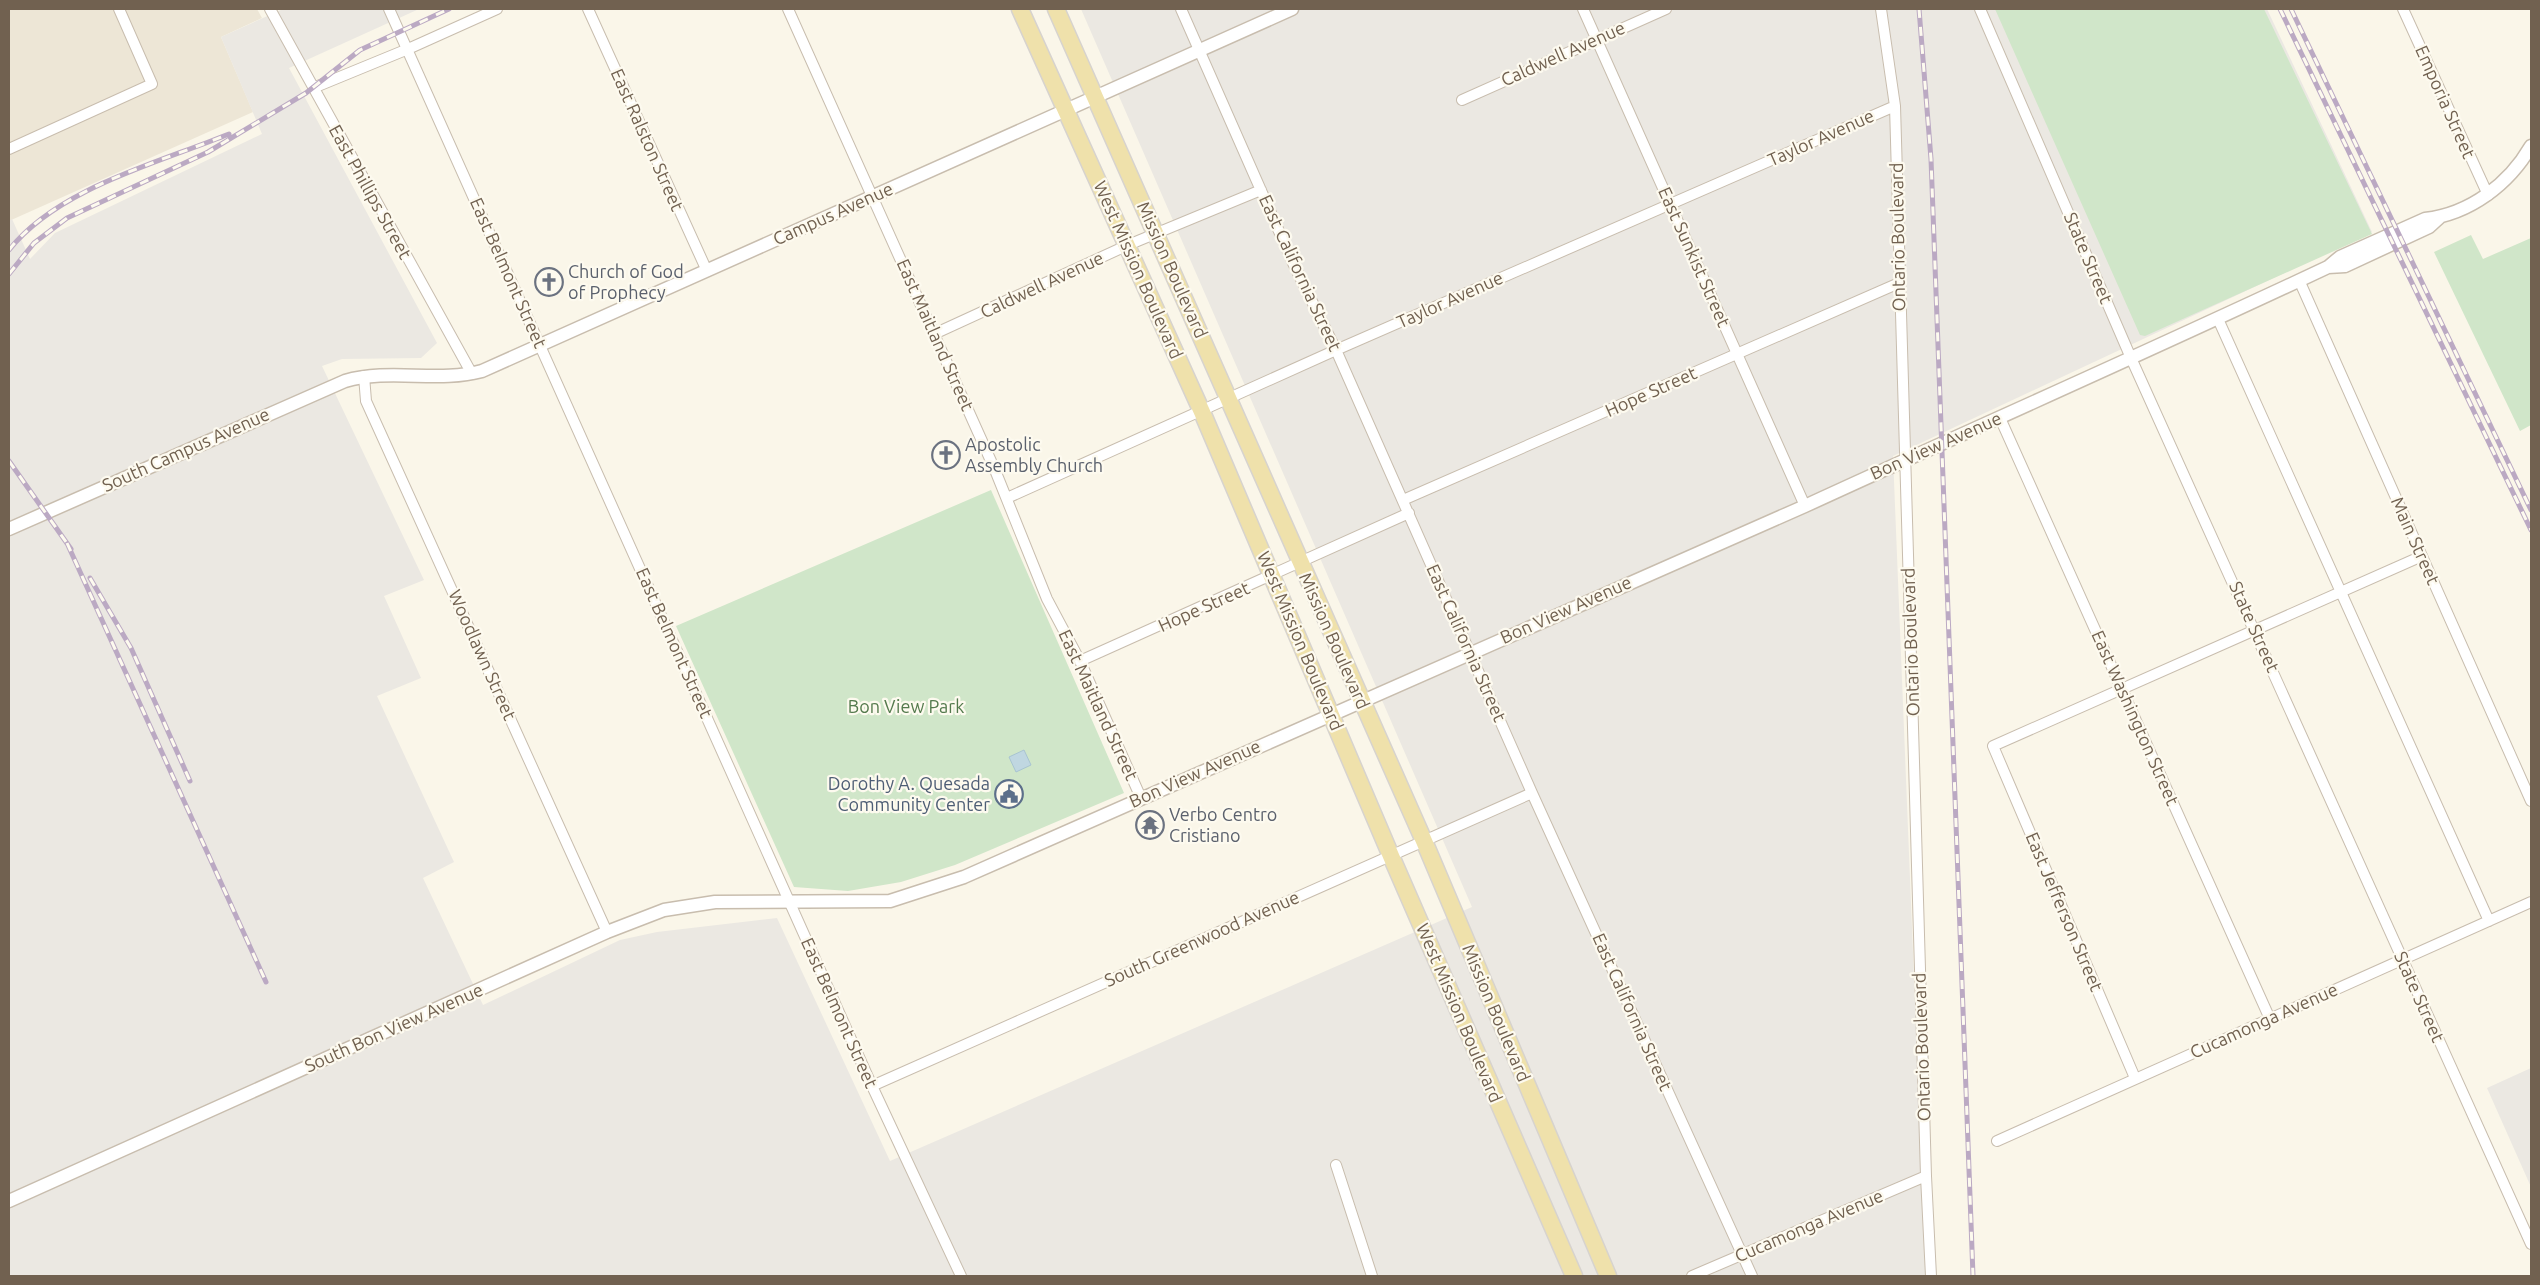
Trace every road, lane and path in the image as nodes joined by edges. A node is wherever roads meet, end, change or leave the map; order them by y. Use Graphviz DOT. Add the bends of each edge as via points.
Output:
graph roads {
  1 [pos="119,9"];
  2 [pos="270,9"];
  3 [pos="389,9"];
  4 [pos="497,9"];
  5 [pos="588,9"];
  6 [pos="788,9"];
  7 [pos="1020,9"];
  8 [pos="1056,9"];
  9 [pos="1181,9"];
  10 [pos="1292,9"];
  11 [pos="1583,9"];
  12 [pos="1666,9"];
  13 [pos="1881,9"];
  14 [pos="1980,9"];
  15 [pos="2403,9"];
  16 [pos="1597,39"];
  17 [pos="408,49"];
  18 [pos="1199,50"];
  19 [pos="312,88"];
  20 [pos="1094,96"];
  21 [pos="1462,100"];
  22 [pos="1895,106"];
  23 [pos="1064,109"];
  24 [pos="2531,146"];
  25 [pos="9,149"];
  26 [pos="1262,190"];
  27 [pos="873,196"];
  28 [pos="2488,196"];
  29 [pos="1671,203"];
  30 [pos="1156,234"];
  31 [pos="1128,245"];
  32 [pos="706,271"];
  33 [pos="2300,280"];
  34 [pos="1899,283"];
  35 [pos="2218,319"];
  36 [pos="934,334"];
  37 [pos="541,345"];
  38 [pos="1336,350"];
  39 [pos="1736,354"];
  40 [pos="2131,358"];
  41 [pos="472,374"];
  42 [pos="364,376"];
  43 [pos="1229,400"];
  44 [pos="1202,412"];
  45 [pos="2000,418"];
  46 [pos="1906,460"];
  47 [pos="1008,498"];
  48 [pos="1403,500"];
  49 [pos="1805,506"];
  50 [pos="1409,513"];
  51 [pos="9,528"];
  52 [pos="2422,556"];
  53 [pos="1300,564"];
  54 [pos="1273,576"];
  55 [pos="2339,593"];
  56 [pos="2256,630"];
  57 [pos="1469,652"];
  58 [pos="1080,661"];
  59 [pos="2122,689"];
  60 [pos="1361,701"];
  61 [pos="1330,714"];
  62 [pos="1532,793"];
  63 [pos="1141,798"];
  64 [pos="2531,801"];
  65 [pos="1424,841"];
  66 [pos="1391,856"];
  67 [pos="790,902"];
  68 [pos="2531,902"];
  69 [pos="2489,921"];
  70 [pos="607,932"];
  71 [pos="2402,960"];
  72 [pos="2270,1019"];
  73 [pos="2135,1078"];
  74 [pos="872,1086"];
  75 [pos="1997,1141"];
  76 [pos="1336,1166"];
  77 [pos="1926,1176"];
  78 [pos="9,1201"];
  79 [pos="2531,1244"];
  80 [pos="1742,1254"];
  81 [pos="961,1276"];
  82 [pos="1372,1276"];
  83 [pos="1574,1276"];
  84 [pos="1608,1276"];
  85 [pos="1692,1276"];
  86 [pos="1752,1276"];
  87 [pos="1931,1276"];
  1 -- 25 [label="street" via="152,84"];
  2 -- 19 [label="street, East Phillips Street"];
  3 -- 17 [label="street, East Belmont Street"];
  4 -- 17 [label="street"];
  5 -- 32 [label="street, East Ralston Street"];
  6 -- 27 [label="street, East Maitland Street"];
  7 -- 23 [label="main road, West Mission Boulevard"];
  8 -- 20 [label="main road, Mission Boulevard"];
  9 -- 18 [label="street, East California Street"];
  10 -- 18 [label="street, Campus Avenue"];
  11 -- 16 [label="street, East Sunkist Street"];
  12 -- 16 [label="street, Caldwell Avenue"];
  13 -- 22 [label="street, Ontario Boulevard"];
  14 -- 40 [label="street, State Street"];
  15 -- 28 [label="street, Emporia Street"];
  16 -- 21 [label="street, Caldwell Avenue"];
  16 -- 29 [label="street, East Sunkist Street"];
  17 -- 19 [label="street"];
  17 -- 37 [label="street, East Belmont Street"];
  18 -- 20 [label="street, Campus Avenue"];
  18 -- 26 [label="street, East California Street"];
  19 -- 41 [label="street, East Phillips Street"];
  20 -- 23 [label="street, Campus Avenue"];
  20 -- 30 [label="main road, Mission Boulevard"];
  22 -- 29 [label="street, Taylor Avenue"];
  22 -- 34 [label="street, Ontario Boulevard"];
  23 -- 27 [label="street, Campus Avenue"];
  23 -- 31 [label="main road, West Mission Boulevard"];
  24 -- 28 [label="street, Bon View Avenue" via="2522,162"];
  26 -- 30 [label="street, Caldwell Avenue"];
  26 -- 38 [label="street, East California Street" via="1293,263"];
  27 -- 32 [label="street, Campus Avenue"];
  27 -- 36 [label="street, East Maitland Street"];
  28 -- 33 [label="street, Bon View Avenue" via="2397,231"];
  29 -- 38 [label="street, Taylor Avenue"];
  29 -- 39 [label="street, East Sunkist Street"];
  30 -- 31 [label="street, Caldwell Avenue"];
  30 -- 43 [label="main road, Mission Boulevard"];
  31 -- 36 [label="street, Caldwell Avenue"];
  31 -- 44 [label="main road, West Mission Boulevard"];
  32 -- 37 [label="street, Campus Avenue"];
  33 -- 35 [label="street, Bon View Avenue"];
  33 -- 52 [label="street, Main Street"];
  34 -- 39 [label="street, Hope Street"];
  34 -- 46 [label="street, Ontario Boulevard"];
  35 -- 40 [label="street, Bon View Avenue"];
  35 -- 55 [label="street"];
  36 -- 47 [label="street, East Maitland Street"];
  37 -- 41 [label="street, Campus Avenue"];
  37 -- 67 [label="street, East Belmont Street"];
  38 -- 43 [label="street, Taylor Avenue"];
  38 -- 48 [label="street, East California Street"];
  39 -- 48 [label="street, Hope Street"];
  39 -- 49 [label="street, East Sunkist Street"];
  40 -- 45 [label="street, Bon View Avenue"];
  40 -- 56 [label="street, State Street"];
  41 -- 42 [label="street, Campus Avenue"];
  42 -- 51 [label="street, South Campus Avenue" via="335,385"];
  42 -- 70 [label="street, Woodlawn Street" via="366,401"];
  43 -- 44 [label="street, Taylor Avenue"];
  43 -- 53 [label="main road, Mission Boulevard"];
  44 -- 47 [label="street, Taylor Avenue"];
  44 -- 54 [label="main road, West Mission Boulevard"];
  45 -- 46 [label="street, Bon View Avenue"];
  45 -- 59 [label="street, East Washington Street"];
  46 -- 49 [label="street, Bon View Avenue"];
  46 -- 77 [label="street, Ontario Boulevard"];
  47 -- 58 [label="street, East Maitland Street" via="1047,599"];
  48 -- 50 [label="street, East California Street"];
  49 -- 57 [label="street, Bon View Avenue"];
  50 -- 53 [label="street, Hope Street"];
  50 -- 57 [label="street, East California Street"];
  52 -- 55 [label="street"];
  52 -- 64 [label="street, Main Street"];
  53 -- 54 [label="street, Hope Street"];
  53 -- 60 [label="main road, Mission Boulevard"];
  54 -- 58 [label="street, Hope Street"];
  54 -- 61 [label="main road, West Mission Boulevard"];
  55 -- 56 [label="street"];
  55 -- 69 [label="street"];
  56 -- 59 [label="street"];
  56 -- 71 [label="street, State Street"];
  57 -- 60 [label="street, Bon View Avenue"];
  57 -- 62 [label="street, East California Street"];
  58 -- 63 [label="street, East Maitland Street"];
  59 -- 72 [label="street, East Washington Street"];
  59 -- 73 [label="street, East Jefferson Street" via="1993,746"];
  60 -- 61 [label="street, Bon View Avenue"];
  60 -- 65 [label="main road, Mission Boulevard"];
  61 -- 63 [label="street, Bon View Avenue"];
  61 -- 66 [label="main road, West Mission Boulevard"];
  62 -- 65 [label="street, South Greenwood Avenue"];
  62 -- 80 [label="street, East California Street"];
  63 -- 67 [label="street, Bon View Avenue" via="964,877 890,902"];
  65 -- 66 [label="street, South Greenwood Avenue"];
  65 -- 84 [label="main road, Mission Boulevard"];
  66 -- 74 [label="street, South Greenwood Avenue"];
  66 -- 83 [label="main road, West Mission Boulevard"];
  67 -- 70 [label="street, South Bon View Avenue" via="715,902 664,910"];
  67 -- 74 [label="street, East Belmont Street"];
  68 -- 69 [label="street, Cucamonga Avenue"];
  69 -- 71 [label="street, Cucamonga Avenue"];
  70 -- 78 [label="street, South Bon View Avenue"];
  71 -- 72 [label="street, Cucamonga Avenue"];
  71 -- 79 [label="street, State Street"];
  72 -- 73 [label="street, Cucamonga Avenue"];
  73 -- 75 [label="street, Cucamonga Avenue"];
  74 -- 81 [label="street, East Belmont Street"];
  76 -- 82 [label="street"];
  77 -- 80 [label="street, Cucamonga Avenue"];
  77 -- 87 [label="street, Ontario Boulevard"];
  80 -- 85 [label="street, Cucamonga Avenue"];
  80 -- 86 [label="street, East California Street"];
}
